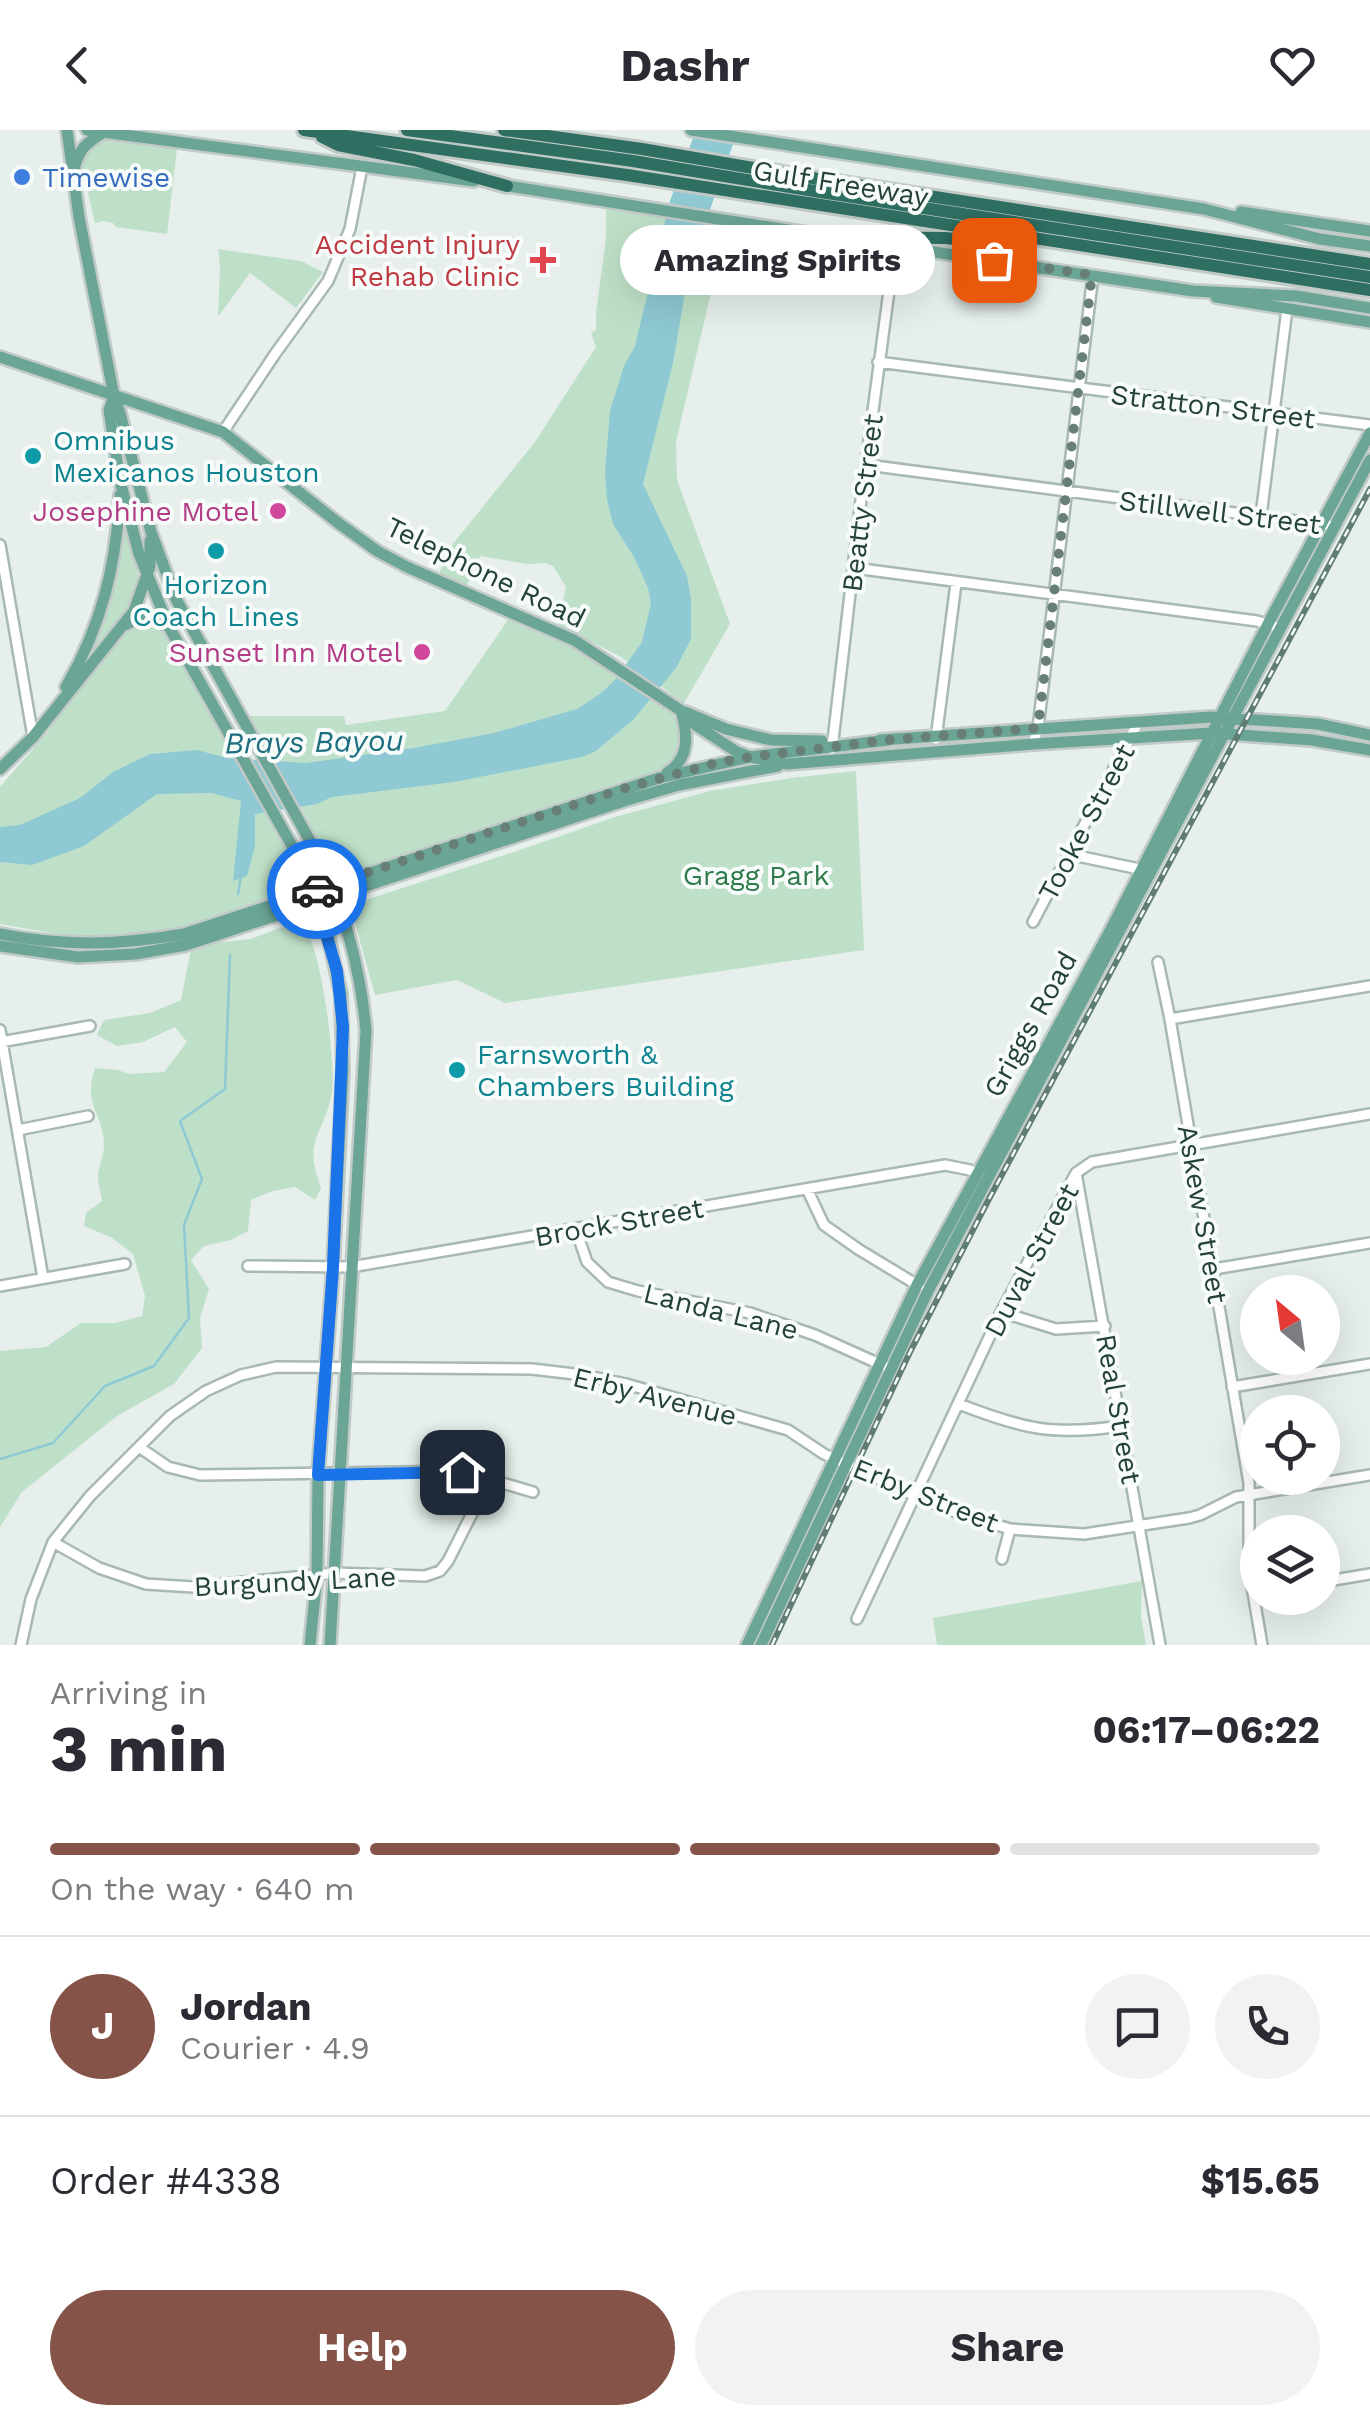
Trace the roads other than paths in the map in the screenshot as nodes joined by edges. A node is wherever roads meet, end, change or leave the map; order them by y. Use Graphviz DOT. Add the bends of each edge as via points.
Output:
graph roads {
  1 [pos="67,130"];
  2 [pos="86,130"];
  3 [pos="308,130"];
  4 [pos="407,130"];
  5 [pos="504,130"];
  6 [pos="691,130"];
  7 [pos="105,131"];
  8 [pos="362,166"];
  9 [pos="74,170"];
  10 [pos="507,186"];
  11 [pos="814,191"];
  12 [pos="1215,211"];
  13 [pos="1370,230"];
  14 [pos="1012,236"];
  15 [pos="834,237"];
  16 [pos="895,246"];
  17 [pos="1370,246"];
  18 [pos="1370,262"];
  19 [pos="1282,263"];
  20 [pos="1092,275"];
  21 [pos="1370,276"];
  22 [pos="1370,290"];
  23 [pos="1192,291"];
  24 [pos="1370,308"];
  25 [pos="1288,310"];
  26 [pos="1370,322"];
  27 [pos="0,357"];
  28 [pos="878,362"];
  29 [pos="1079,389"];
  30 [pos="114,396"];
  31 [pos="1274,414"];
  32 [pos="1370,425"];
  33 [pos="222,432"];
  34 [pos="1370,433"];
  35 [pos="1370,460"];
  36 [pos="867,464"];
  37 [pos="120,481"];
  38 [pos="1066,492"];
  39 [pos="1262,516"];
  40 [pos="1321,524"];
  41 [pos="1335,526"];
  42 [pos="150,532"];
  43 [pos="0,545"];
  44 [pos="854,568"];
  45 [pos="147,575"];
  46 [pos="956,583"];
  47 [pos="1054,596"];
  48 [pos="1274,626"];
  49 [pos="122,627"];
  50 [pos="168,627"];
  51 [pos="58,704"];
  52 [pos="681,710"];
  53 [pos="1227,717"];
  54 [pos="1139,721"];
  55 [pos="1038,728"];
  56 [pos="1219,733"];
  57 [pos="1370,734"];
  58 [pos="936,735"];
  59 [pos="33,736"];
  60 [pos="1130,737"];
  61 [pos="833,743"];
  62 [pos="1032,744"];
  63 [pos="1370,750"];
  64 [pos="936,752"];
  65 [pos="8,755"];
  66 [pos="750,757"];
  67 [pos="831,760"];
  68 [pos="787,764"];
  69 [pos="0,769"];
  70 [pos="660,778"];
  71 [pos="1068,854"];
  72 [pos="1147,871"];
  73 [pos="332,884"];
  74 [pos="316,896"];
  75 [pos="337,897"];
  76 [pos="1032,922"];
  77 [pos="0,934"];
  78 [pos="0,946"];
  79 [pos="78,951"];
  80 [pos="1158,962"];
  81 [pos="1370,986"];
  82 [pos="362,991"];
  83 [pos="341,994"];
  84 [pos="1170,1019"];
  85 [pos="90,1026"];
  86 [pos="0,1030"];
  87 [pos="1,1041"];
  88 [pos="1370,1114"];
  89 [pos="88,1116"];
  90 [pos="18,1130"];
  91 [pos="1191,1146"];
  92 [pos="1076,1174"];
  93 [pos="982,1176"];
  94 [pos="807,1189"];
  95 [pos="576,1230"];
  96 [pos="1370,1243"];
  97 [pos="125,1264"];
  98 [pos="248,1266"];
  99 [pos="333,1267"];
  100 [pos="352,1267"];
  101 [pos="1214,1268"];
  102 [pos="42,1278"];
  103 [pos="0,1286"];
  104 [pos="922,1288"];
  105 [pos="1001,1312"];
  106 [pos="1105,1326"];
  107 [pos="1370,1364"];
  108 [pos="327,1366"];
  109 [pos="345,1366"];
  110 [pos="885,1367"];
  111 [pos="1232,1387"];
  112 [pos="958,1404"];
  113 [pos="1122,1426"];
  114 [pos="1240,1430"];
  115 [pos="139,1447"];
  116 [pos="840,1461"];
  117 [pos="318,1475"];
  118 [pos="339,1475"];
  119 [pos="1370,1475"];
  120 [pos="490,1478"];
  121 [pos="1340,1480"];
  122 [pos="534,1492"];
  123 [pos="1249,1495"];
  124 [pos="915,1496"];
  125 [pos="1249,1515"];
  126 [pos="1140,1526"];
  127 [pos="1010,1529"];
  128 [pos="53,1542"];
  129 [pos="1002,1559"];
  130 [pos="335,1574"];
  131 [pos="1370,1574"];
  132 [pos="317,1575"];
  133 [pos="1340,1579"];
  134 [pos="1258,1615"];
  135 [pos="857,1619"];
  136 [pos="21,1645"];
  137 [pos="310,1645"];
  138 [pos="330,1645"];
  139 [pos="746,1645"];
  140 [pos="761,1645"];
  141 [pos="1160,1645"];
  142 [pos="1262,1645"];
  1 -- 9 [label="main road"];
  2 -- 7 [label="main road"];
  3 -- 10 [label="highway" via="338,145"];
  3 -- 11 [label="highway, Gulf Freeway" via="627,175"];
  4 -- 11 [label="highway, Gulf Freeway"];
  5 -- 11 [label="highway, Gulf Freeway" via="642,149"];
  6 -- 12 [label="main road"];
  7 -- 8 [label="main road"];
  7 -- 9 [label="main road" via="84,145"];
  8 -- 10 [label="main road"];
  8 -- 33 [label="street" via="350,229 328,281"];
  9 -- 30 [label="main road"];
  10 -- 15 [label="main road"];
  11 -- 14 [label="highway, Gulf Freeway"];
  11 -- 19 [label="highway, Gulf Freeway"];
  12 -- 13 [label="main road"];
  12 -- 17 [label="main road"];
  14 -- 15 [label="highway" via="981,242"];
  14 -- 19 [label="highway, Gulf Freeway"];
  15 -- 16 [label="main road"];
  16 -- 20 [label="main road"];
  16 -- 28 [label="street, Beatty Street"];
  18 -- 19 [label="highway, Gulf Freeway"];
  19 -- 21 [label="highway, Gulf Freeway"];
  19 -- 22 [label="highway, Gulf Freeway"];
  20 -- 23 [label="main road"];
  20 -- 29 [label="street"];
  23 -- 24 [label="main road"];
  23 -- 25 [label="main road"];
  25 -- 26 [label="main road"];
  25 -- 31 [label="street"];
  27 -- 30 [label="main road, Telephone Road"];
  28 -- 29 [label="street, Stratton Street"];
  28 -- 36 [label="street, Beatty Street"];
  29 -- 31 [label="street, Stratton Street"];
  29 -- 38 [label="street"];
  30 -- 33 [label="main road, Telephone Road"];
  30 -- 37 [label="main road" via="109,410"];
  30 -- 42 [label="main road"];
  31 -- 32 [label="street, Stratton Street"];
  31 -- 39 [label="street"];
  33 -- 52 [label="main road, Telephone Road" via="377,550 574,640"];
  34 -- 40 [label="main road, Griggs Road"];
  35 -- 41 [label="main road, Griggs Road"];
  36 -- 38 [label="street, Stillwell Street"];
  36 -- 44 [label="street, Beatty Street"];
  37 -- 45 [label="main road"];
  37 -- 51 [label="main road" via="109,585"];
  38 -- 39 [label="street, Stillwell Street"];
  38 -- 47 [label="street"];
  39 -- 40 [label="street, Stillwell Street"];
  40 -- 41 [label="street, Stillwell Street"];
  40 -- 48 [label="main road, Griggs Road"];
  41 -- 48 [label="main road, Griggs Road"];
  42 -- 45 [label="main road"];
  42 -- 73 [label="main road" via="190,626"];
  43 -- 59 [label="street"];
  44 -- 46 [label="street"];
  44 -- 61 [label="street, Beatty Street"];
  45 -- 49 [label="main road"];
  45 -- 50 [label="main road"];
  46 -- 47 [label="street"];
  46 -- 58 [label="street"];
  47 -- 48 [label="street"];
  47 -- 55 [label="street"];
  48 -- 53 [label="main road, Griggs Road"];
  49 -- 50 [label="main road" via="144,617"];
  49 -- 51 [label="main road"];
  50 -- 74 [label="main road"];
  51 -- 59 [label="main road"];
  52 -- 61 [label="main road, Telephone Road" via="771,740"];
  52 -- 66 [label="main road, Telephone Road"];
  52 -- 70 [label="main road" via="683,757"];
  53 -- 54 [label="main road, Telephone Road"];
  53 -- 56 [label="main road, Griggs Road"];
  53 -- 57 [label="main road, Telephone Road"];
  54 -- 55 [label="main road, Telephone Road"];
  54 -- 60 [label="street, Tooke Street"];
  55 -- 58 [label="main road, Telephone Road"];
  55 -- 62 [label="street"];
  56 -- 60 [label="main road, Telephone Road"];
  56 -- 63 [label="main road, Telephone Road"];
  56 -- 72 [label="main road, Griggs Road"];
  58 -- 61 [label="main road, Telephone Road"];
  58 -- 64 [label="street"];
  59 -- 65 [label="main road"];
  60 -- 62 [label="main road, Telephone Road"];
  60 -- 71 [label="street, Tooke Street"];
  61 -- 66 [label="main road"];
  61 -- 67 [label="street, Beatty Street"];
  62 -- 64 [label="main road, Telephone Road"];
  64 -- 67 [label="main road, Telephone Road"];
  65 -- 69 [label="main road"];
  66 -- 68 [label="main road, Telephone Road"];
  66 -- 70 [label="main road"];
  67 -- 68 [label="main road, Telephone Road"];
  68 -- 75 [label="main road" via="645,795"];
  70 -- 73 [label="main road"];
  71 -- 72 [label="street"];
  71 -- 76 [label="street, Tooke Street"];
  72 -- 93 [label="main road, Griggs Road"];
  73 -- 74 [label="main road"];
  73 -- 75 [label="main road"];
  74 -- 75 [label="main road"];
  74 -- 79 [label="main road" via="134,954"];
  74 -- 83 [label="main road"];
  75 -- 82 [label="main road"];
  77 -- 79 [label="main road"];
  78 -- 79 [label="main road"];
  80 -- 84 [label="street, Askew Street"];
  81 -- 84 [label="street"];
  82 -- 83 [label="main road"];
  82 -- 100 [label="main road" via="366,1031"];
  83 -- 99 [label="main road"];
  84 -- 91 [label="street, Askew Street"];
  85 -- 87 [label="street"];
  86 -- 87 [label="street"];
  87 -- 90 [label="street"];
  88 -- 91 [label="street, Duval Street"];
  89 -- 90 [label="street"];
  90 -- 102 [label="street"];
  91 -- 92 [label="street, Duval Street" via="1092,1162"];
  91 -- 101 [label="street, Askew Street"];
  92 -- 105 [label="street, Duval Street"];
  92 -- 106 [label="street, Real Street"];
  93 -- 94 [label="street, Brock Street" via="945,1166"];
  93 -- 104 [label="main road, Griggs Road"];
  94 -- 95 [label="street, Brock Street"];
  94 -- 104 [label="street" via="824,1225"];
  95 -- 100 [label="street, Brock Street"];
  95 -- 110 [label="street, Landa Lane" via="587,1262 608,1282 750,1313"];
  96 -- 101 [label="street"];
  97 -- 102 [label="street"];
  98 -- 99 [label="street, Brock Street"];
  99 -- 100 [label="street, Brock Street"];
  99 -- 108 [label="main road"];
  100 -- 109 [label="main road"];
  101 -- 111 [label="street, Askew Street"];
  102 -- 103 [label="street"];
  104 -- 110 [label="main road, Griggs Road"];
  105 -- 106 [label="street" via="1056,1329"];
  105 -- 112 [label="street, Duval Street"];
  106 -- 113 [label="street, Real Street"];
  107 -- 111 [label="street"];
  108 -- 109 [label="street, Erby Avenue"];
  108 -- 115 [label="street, Erby Avenue" via="276,1366 241,1375 170,1416"];
  108 -- 117 [label="main road"];
  109 -- 116 [label="street, Erby Avenue" via="583,1375 788,1430"];
  109 -- 118 [label="main road"];
  110 -- 116 [label="main road, Griggs Road"];
  111 -- 114 [label="street, Askew Street"];
  112 -- 113 [label="street" via="1053,1431"];
  112 -- 124 [label="street, Duval Street"];
  113 -- 126 [label="street, Real Street"];
  115 -- 117 [label="street" via="168,1467 200,1475"];
  115 -- 128 [label="street, Erby Avenue"];
  116 -- 124 [label="street, Erby Street"];
  116 -- 139 [label="main road, Griggs Road"];
  116 -- 140 [label="main road, Griggs Road"];
  117 -- 118 [label="street"];
  117 -- 132 [label="main road"];
  118 -- 120 [label="street" via="462,1472"];
  118 -- 130 [label="main road"];
  119 -- 121 [label="street, Erby Street"];
  120 -- 122 [label="street"];
  120 -- 130 [label="street, Burgundy Lane" via="440,1571"];
  123 -- 125 [label="street, Askew Street"];
  123 -- 126 [label="street, Erby Street" via="1200,1515"];
  124 -- 127 [label="street, Erby Street"];
  124 -- 135 [label="street, Duval Street"];
  126 -- 127 [label="street, Erby Street" via="1084,1534"];
  126 -- 141 [label="street, Real Street"];
  127 -- 129 [label="street"];
  128 -- 132 [label="street, Burgundy Lane" via="146,1584 193,1587"];
  128 -- 136 [label="street, Erby Avenue"];
  130 -- 132 [label="street, Burgundy Lane"];
  130 -- 138 [label="main road"];
  131 -- 133 [label="street"];
  132 -- 137 [label="main road"];
  134 -- 142 [label="street, Askew Street"];
}
